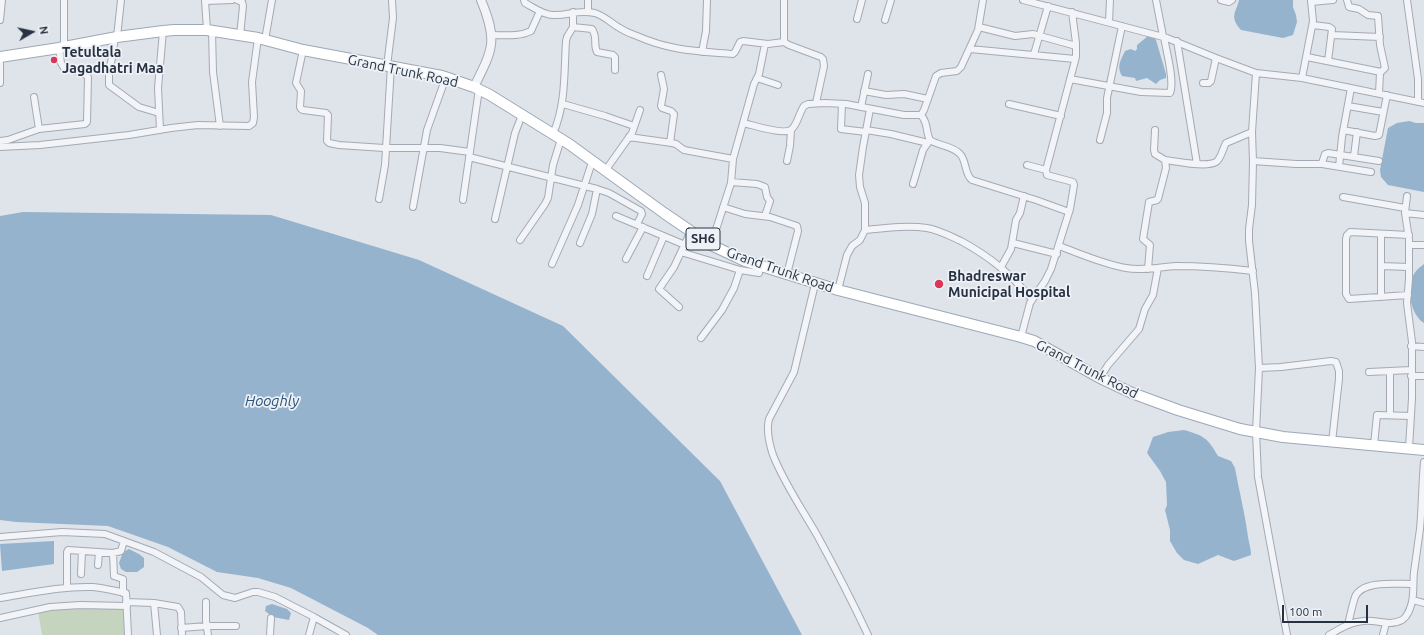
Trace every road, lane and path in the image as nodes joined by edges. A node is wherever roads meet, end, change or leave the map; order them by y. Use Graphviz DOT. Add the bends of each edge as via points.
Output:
graph roads {
  1 [pos="2,0"];
  2 [pos="64,0"];
  3 [pos="121,0"];
  4 [pos="232,0"];
  5 [pos="237,0"];
  6 [pos="272,0"];
  7 [pos="392,0"];
  8 [pos="481,0"];
  9 [pos="524,0"];
  10 [pos="588,0"];
  11 [pos="707,0"];
  12 [pos="784,0"];
  13 [pos="862,0"];
  14 [pos="891,0"];
  15 [pos="983,0"];
  16 [pos="1023,0"];
  17 [pos="1110,0"];
  18 [pos="1156,0"];
  19 [pos="1221,0"];
  20 [pos="1232,0"];
  21 [pos="1333,0"];
  22 [pos="1346,0"];
  23 [pos="1407,0"];
  24 [pos="206,1"];
  25 [pos="1311,1"];
  26 [pos="1050,4"];
  27 [pos="540,11"];
  28 [pos="573,12"];
  29 [pos="588,12"];
  30 [pos="1072,12"];
  31 [pos="857,19"];
  32 [pos="0,20"];
  33 [pos="885,20"];
  34 [pos="1109,22"];
  35 [pos="1313,25"];
  36 [pos="1122,26"];
  37 [pos="573,27"];
  38 [pos="979,27"];
  39 [pos="163,31"];
  40 [pos="209,31"];
  41 [pos="492,35"];
  42 [pos="1332,35"];
  43 [pos="240,36"];
  44 [pos="1039,36"];
  45 [pos="116,37"];
  46 [pos="1163,37"];
  47 [pos="1380,37"];
  48 [pos="262,39"];
  49 [pos="784,42"];
  50 [pos="1177,42"];
  51 [pos="765,44"];
  52 [pos="1076,46"];
  53 [pos="62,48"];
  54 [pos="970,49"];
  55 [pos="303,50"];
  56 [pos="702,52"];
  57 [pos="1034,54"];
  58 [pos="0,57"];
  59 [pos="1307,57"];
  60 [pos="1216,58"];
  61 [pos="1076,59"];
  62 [pos="1328,61"];
  63 [pos="0,63"];
  64 [pos="389,66"];
  65 [pos="615,70"];
  66 [pos="1381,72"];
  67 [pos="1256,73"];
  68 [pos="868,74"];
  69 [pos="661,75"];
  70 [pos="446,77"];
  71 [pos="757,78"];
  72 [pos="1302,78"];
  73 [pos="1421,78"];
  74 [pos="1070,79"];
  75 [pos="0,83"];
  76 [pos="1204,83"];
  77 [pos="778,85"];
  78 [pos="1110,86"];
  79 [pos="477,88"];
  80 [pos="1351,88"];
  81 [pos="864,91"];
  82 [pos="1379,93"];
  83 [pos="1387,95"];
  84 [pos="34,97"];
  85 [pos="928,99"];
  86 [pos="1421,102"];
  87 [pos="816,103"];
  88 [pos="562,104"];
  89 [pos="842,104"];
  90 [pos="1009,104"];
  91 [pos="1348,106"];
  92 [pos="861,107"];
  93 [pos="870,109"];
  94 [pos="640,110"];
  95 [pos="159,112"];
  96 [pos="1383,112"];
  97 [pos="522,115"];
  98 [pos="921,115"];
  99 [pos="1061,116"];
  100 [pos="743,123"];
  101 [pos="220,126"];
  102 [pos="634,126"];
  103 [pos="39,129"];
  104 [pos="160,130"];
  105 [pos="791,130"];
  106 [pos="1155,130"];
  107 [pos="1343,130"];
  108 [pos="866,131"];
  109 [pos="1252,132"];
  110 [pos="1358,132"];
  111 [pos="557,136"];
  112 [pos="629,137"];
  113 [pos="1100,140"];
  114 [pos="0,141"];
  115 [pos="929,142"];
  116 [pos="670,143"];
  117 [pos="0,147"];
  118 [pos="387,148"];
  119 [pos="424,148"];
  120 [pos="469,154"];
  121 [pos="1340,154"];
  122 [pos="1354,156"];
  123 [pos="733,159"];
  124 [pos="1165,160"];
  125 [pos="1379,160"];
  126 [pos="787,161"];
  127 [pos="1253,161"];
  128 [pos="592,162"];
  129 [pos="1027,164"];
  130 [pos="1197,164"];
  131 [pos="1322,164"];
  132 [pos="507,167"];
  133 [pos="1338,167"];
  134 [pos="1046,170"];
  135 [pos="605,171"];
  136 [pos="1371,172"];
  137 [pos="550,177"];
  138 [pos="731,182"];
  139 [pos="913,184"];
  140 [pos="585,185"];
  141 [pos="597,189"];
  142 [pos="1024,196"];
  143 [pos="1407,196"];
  144 [pos="1343,197"];
  145 [pos="379,199"];
  146 [pos="463,200"];
  147 [pos="413,206"];
  148 [pos="723,207"];
  149 [pos="1405,211"];
  150 [pos="1069,212"];
  151 [pos="1424,215"];
  152 [pos="616,216"];
  153 [pos="765,216"];
  154 [pos="495,219"];
  155 [pos="640,226"];
  156 [pos="865,230"];
  157 [pos="691,231"];
  158 [pos="1381,234"];
  159 [pos="1409,235"];
  160 [pos="664,236"];
  161 [pos="520,240"];
  162 [pos="580,243"];
  163 [pos="1013,243"];
  164 [pos="685,245"];
  165 [pos="711,245"];
  166 [pos="1409,245"];
  167 [pos="1424,245"];
  168 [pos="1059,246"];
  169 [pos="681,252"];
  170 [pos="1057,254"];
  171 [pos="626,259"];
  172 [pos="552,264"];
  173 [pos="760,266"];
  174 [pos="1381,266"];
  175 [pos="1409,266"];
  176 [pos="1001,267"];
  177 [pos="1158,268"];
  178 [pos="1148,269"];
  179 [pos="740,270"];
  180 [pos="1253,271"];
  181 [pos="787,274"];
  182 [pos="647,276"];
  183 [pos="815,284"];
  184 [pos="838,290"];
  185 [pos="1408,295"];
  186 [pos="1381,297"];
  187 [pos="1032,299"];
  188 [pos="679,307"];
  189 [pos="1021,337"];
  190 [pos="701,338"];
  191 [pos="1411,346"];
  192 [pos="1424,347"];
  193 [pos="1259,368"];
  194 [pos="1390,371"];
  195 [pos="1369,372"];
  196 [pos="1411,373"];
  197 [pos="1424,376"];
  198 [pos="1100,378"];
  199 [pos="1390,415"];
  200 [pos="1411,416"];
  201 [pos="1256,432"];
  202 [pos="1332,442"];
  203 [pos="1374,445"];
  204 [pos="1409,448"];
  205 [pos="1424,450"];
  206 [pos="1424,462"];
  207 [pos="1423,494"];
  208 [pos="1423,506"];
  209 [pos="0,537"];
  210 [pos="124,541"];
  211 [pos="82,551"];
  212 [pos="99,552"];
  213 [pos="113,553"];
  214 [pos="98,565"];
  215 [pos="81,574"];
  216 [pos="1413,584"];
  217 [pos="67,588"];
  218 [pos="123,593"];
  219 [pos="0,598"];
  220 [pos="1413,600"];
  221 [pos="206,602"];
  222 [pos="154,603"];
  223 [pos="1424,603"];
  224 [pos="127,604"];
  225 [pos="314,617"];
  226 [pos="0,618"];
  227 [pos="271,618"];
  228 [pos="1386,623"];
  229 [pos="1348,624"];
  230 [pos="207,626"];
  231 [pos="236,626"];
  232 [pos="181,628"];
  233 [pos="128,635"];
  234 [pos="157,635"];
  235 [pos="182,635"];
  236 [pos="208,635"];
  237 [pos="270,635"];
  238 [pos="309,635"];
  239 [pos="346,635"];
  240 [pos="868,635"];
  241 [pos="1287,635"];
  242 [pos="1329,635"];
  243 [pos="1383,635"];
  1 -- 32 [label="street"];
  2 -- 53 [label="street"];
  3 -- 45 [label="street"];
  4 -- 24 [label="street"];
  5 -- 43 [label="street" via="242,2 243,6"];
  6 -- 48 [label="street"];
  7 -- 64 [label="street"];
  8 -- 41 [label="street"];
  9 -- 27 [label="street"];
  10 -- 29 [label="street"];
  11 -- 56 [label="street" via="707,24"];
  12 -- 49 [label="street"];
  13 -- 31 [label="street"];
  14 -- 33 [label="street"];
  15 -- 38 [label="street"];
  16 -- 26 [label="street"];
  17 -- 34 [label="street"];
  18 -- 46 [label="street"];
  19 -- 20 [label="street"];
  21 -- 25 [label="street"];
  22 -- 47 [label="street" via="1350,7 1368,15 1377,15"];
  23 -- 73 [label="street"];
  24 -- 40 [label="street"];
  25 -- 35 [label="street"];
  26 -- 30 [label="street"];
  26 -- 44 [label="street"];
  27 -- 28 [label="street" via="551,15"];
  27 -- 41 [label="street" via="531,31 524,34"];
  28 -- 29 [label="street"];
  28 -- 37 [label="street"];
  29 -- 56 [label="street" via="607,18 619,28 652,43"];
  30 -- 34 [label="street"];
  30 -- 52 [label="street"];
  34 -- 36 [label="street"];
  35 -- 42 [label="street" via="1330,27"];
  35 -- 59 [label="street"];
  36 -- 46 [label="street"];
  36 -- 78 [label="street"];
  37 -- 65 [label="street" via="592,29 596,36 597,52 613,55"];
  37 -- 88 [label="street" via="566,41"];
  38 -- 44 [label="street" via="1015,36"];
  38 -- 54 [label="street"];
  39 -- 40 [label="main road, Grand Trunk Road / SH6"];
  39 -- 45 [label="main road, Grand Trunk Road / SH6"];
  39 -- 95 [label="street" via="158,88"];
  40 -- 43 [label="main road, Grand Trunk Road / SH6"];
  40 -- 101 [label="street"];
  41 -- 79 [label="street" via="490,53"];
  42 -- 47 [label="street"];
  42 -- 62 [label="street"];
  43 -- 48 [label="main road, Grand Trunk Road / SH6"];
  44 -- 52 [label="street"];
  44 -- 57 [label="street"];
  45 -- 53 [label="main road, Grand Trunk Road / SH6"];
  45 -- 95 [label="street" via="109,71 109,85 139,106"];
  46 -- 50 [label="street"];
  46 -- 78 [label="street" via="1171,78 1170,93 1149,93"];
  47 -- 66 [label="street" via="1385,68"];
  48 -- 55 [label="main road, Grand Trunk Road / SH6"];
  48 -- 101 [label="street" via="252,82 253,123 249,126"];
  49 -- 51 [label="street"];
  49 -- 87 [label="street" via="823,59 824,66"];
  50 -- 60 [label="street"];
  50 -- 130 [label="street"];
  51 -- 56 [label="street" via="743,41 733,54"];
  51 -- 71 [label="street"];
  52 -- 61 [label="street"];
  53 -- 58 [label="main road, Grand Trunk Road / SH6"];
  53 -- 103 [label="street" via="61,63 64,68 88,77 88,120 85,124"];
  54 -- 57 [label="street"];
  54 -- 85 [label="street" via="959,70 936,76"];
  55 -- 64 [label="main road, Grand Trunk Road / SH6"];
  55 -- 118 [label="street" via="296,83 301,91 300,108 328,115 329,143"];
  57 -- 61 [label="street"];
  59 -- 62 [label="street"];
  59 -- 72 [label="street"];
  60 -- 67 [label="street"];
  60 -- 76 [label="street" via="1210,81"];
  61 -- 74 [label="street"];
  62 -- 66 [label="street"];
  63 -- 75 [label="street"];
  64 -- 70 [label="main road, Grand Trunk Road / SH6"];
  64 -- 118 [label="street"];
  66 -- 82 [label="street"];
  67 -- 72 [label="street"];
  67 -- 109 [label="street"];
  68 -- 81 [label="street"];
  69 -- 116 [label="street" via="664,88 662,108 674,114"];
  70 -- 79 [label="main road, Grand Trunk Road / SH6"];
  70 -- 119 [label="street" via="430,118"];
  71 -- 77 [label="street"];
  71 -- 100 [label="street"];
  72 -- 80 [label="street"];
  73 -- 86 [label="street"];
  74 -- 78 [label="street"];
  74 -- 99 [label="street"];
  78 -- 113 [label="street"];
  79 -- 97 [label="main road, Grand Trunk Road / SH6"];
  79 -- 120 [label="street"];
  80 -- 82 [label="street"];
  80 -- 91 [label="street"];
  81 -- 85 [label="street"];
  81 -- 92 [label="street"];
  82 -- 83 [label="street"];
  83 -- 86 [label="street"];
  83 -- 96 [label="street"];
  84 -- 103 [label="street"];
  85 -- 98 [label="street"];
  87 -- 89 [label="street"];
  87 -- 105 [label="street" via="804,106"];
  88 -- 102 [label="street"];
  88 -- 111 [label="street"];
  89 -- 92 [label="street"];
  89 -- 108 [label="street" via="841,129"];
  90 -- 99 [label="street"];
  91 -- 96 [label="street"];
  91 -- 107 [label="street"];
  92 -- 93 [label="street"];
  93 -- 98 [label="street"];
  93 -- 108 [label="street"];
  94 -- 102 [label="street"];
  95 -- 104 [label="street"];
  96 -- 110 [label="street" via="1379,135"];
  97 -- 111 [label="main road, Grand Trunk Road / SH6"];
  97 -- 132 [label="street"];
  98 -- 115 [label="street" via="926,120"];
  99 -- 134 [label="street"];
  100 -- 105 [label="street" via="771,130"];
  100 -- 123 [label="street"];
  101 -- 104 [label="street" via="198,125"];
  102 -- 112 [label="street"];
  103 -- 114 [label="street"];
  104 -- 117 [label="street" via="129,136"];
  105 -- 126 [label="street"];
  106 -- 124 [label="street" via="1155,154"];
  107 -- 110 [label="street"];
  107 -- 121 [label="street"];
  108 -- 115 [label="street"];
  108 -- 156 [label="street" via="859,181 865,203"];
  109 -- 127 [label="street"];
  109 -- 130 [label="street" via="1226,143 1216,162"];
  110 -- 122 [label="street"];
  111 -- 128 [label="main road, Grand Trunk Road / SH6"];
  111 -- 137 [label="street"];
  112 -- 116 [label="street"];
  112 -- 135 [label="street"];
  115 -- 139 [label="street" via="923,150"];
  115 -- 142 [label="street" via="959,152 972,180"];
  116 -- 123 [label="street" via="684,150"];
  118 -- 119 [label="street"];
  118 -- 145 [label="street"];
  119 -- 120 [label="street"];
  119 -- 147 [label="street"];
  120 -- 132 [label="street"];
  120 -- 146 [label="street"];
  121 -- 122 [label="street"];
  121 -- 131 [label="street" via="1325,154"];
  121 -- 133 [label="street"];
  122 -- 125 [label="street"];
  123 -- 138 [label="street"];
  124 -- 130 [label="street"];
  124 -- 178 [label="street" via="1166,168 1158,199 1149,202 1146,216 1143,239 1150,245"];
  127 -- 131 [label="street"];
  127 -- 180 [label="street" via="1249,229"];
  128 -- 135 [label="main road, Grand Trunk Road / SH6"];
  128 -- 140 [label="street"];
  129 -- 134 [label="street"];
  131 -- 133 [label="street"];
  132 -- 137 [label="street"];
  132 -- 154 [label="street"];
  133 -- 136 [label="street"];
  134 -- 150 [label="street" via="1047,175 1073,182"];
  135 -- 157 [label="main road, Grand Trunk Road / SH6"];
  137 -- 140 [label="street"];
  137 -- 161 [label="street" via="546,204"];
  138 -- 148 [label="street"];
  138 -- 153 [label="street" via="757,184 765,188 766,197 770,201"];
  140 -- 141 [label="street"];
  140 -- 172 [label="street"];
  141 -- 155 [label="street" via="638,209 642,214"];
  141 -- 162 [label="street" via="592,214"];
  142 -- 150 [label="street"];
  142 -- 163 [label="street" via="1016,220"];
  143 -- 149 [label="street"];
  144 -- 149 [label="street"];
  148 -- 153 [label="street" via="745,214"];
  148 -- 165 [label="street"];
  149 -- 151 [label="street"];
  149 -- 159 [label="street"];
  150 -- 168 [label="street"];
  152 -- 155 [label="street"];
  153 -- 181 [label="street" via="798,228"];
  155 -- 160 [label="street"];
  155 -- 171 [label="street"];
  156 -- 176 [label="street" via="935,230 972,247"];
  156 -- 184 [label="street" via="847,255"];
  157 -- 164 [label="street"];
  157 -- 165 [label="main road, Grand Trunk Road / SH6"];
  158 -- 159 [label="street"];
  158 -- 174 [label="street"];
  158 -- 186 [label="street" via="1353,232 1348,233 1346,239 1347,298"];
  159 -- 166 [label="street"];
  160 -- 164 [label="street"];
  160 -- 182 [label="street"];
  163 -- 170 [label="street"];
  163 -- 176 [label="street"];
  164 -- 169 [label="street"];
  165 -- 173 [label="main road, Grand Trunk Road / SH6"];
  166 -- 167 [label="street"];
  166 -- 175 [label="street"];
  168 -- 170 [label="street"];
  168 -- 178 [label="street" via="1107,264"];
  169 -- 179 [label="street"];
  169 -- 188 [label="street" via="659,289"];
  170 -- 187 [label="street" via="1049,275"];
  173 -- 179 [label="street" via="759,273"];
  173 -- 181 [label="main road, Grand Trunk Road / SH6"];
  174 -- 175 [label="street"];
  174 -- 186 [label="street"];
  175 -- 185 [label="street"];
  176 -- 187 [label="street"];
  177 -- 178 [label="street"];
  177 -- 180 [label="street" via="1220,267"];
  177 -- 198 [label="street" via="1153,295 1145,309 1139,329"];
  179 -- 190 [label="street" via="722,310"];
  180 -- 193 [label="street"];
  181 -- 183 [label="main road, Grand Trunk Road / SH6"];
  183 -- 184 [label="main road, Grand Trunk Road / SH6"];
  183 -- 240 [label="street" via="794,372 769,419 768,433 773,455"];
  184 -- 189 [label="main road, Grand Trunk Road / SH6"];
  185 -- 186 [label="street"];
  185 -- 191 [label="street"];
  187 -- 189 [label="street"];
  189 -- 198 [label="main road, Grand Trunk Road / SH6"];
  191 -- 192 [label="street"];
  191 -- 196 [label="street"];
  193 -- 201 [label="street"];
  193 -- 202 [label="street" via="1336,362 1339,378"];
  194 -- 195 [label="street"];
  194 -- 196 [label="street"];
  194 -- 199 [label="street"];
  196 -- 197 [label="street"];
  196 -- 200 [label="street"];
  198 -- 201 [label="main road, Grand Trunk Road / SH6" via="1152,401"];
  199 -- 200 [label="street"];
  199 -- 203 [label="street" via="1376,416"];
  200 -- 204 [label="street"];
  201 -- 202 [label="main road, Grand Trunk Road / SH6"];
  201 -- 241 [label="street" via="1258,477"];
  202 -- 203 [label="main road, Grand Trunk Road / SH6"];
  203 -- 204 [label="main road, Grand Trunk Road / SH6"];
  204 -- 205 [label="main road, Grand Trunk Road / SH6"];
  206 -- 207 [label="street"];
  207 -- 208 [label="street"];
  208 -- 216 [label="street"];
  209 -- 210 [label="street" via="62,532 105,534"];
  210 -- 213 [label="street" via="121,551"];
  210 -- 225 [label="street" via="154,552 201,577 223,595 236,598 258,592 275,597"];
  211 -- 212 [label="street"];
  211 -- 215 [label="street"];
  211 -- 217 [label="street" via="67,552"];
  212 -- 213 [label="street"];
  212 -- 214 [label="street"];
  213 -- 218 [label="street" via="114,576 123,579"];
  216 -- 220 [label="street"];
  216 -- 229 [label="street" via="1365,587 1355,597"];
  217 -- 218 [label="street" via="94,587"];
  217 -- 219 [label="street"];
  218 -- 224 [label="street" via="126,593"];
  220 -- 223 [label="street"];
  220 -- 228 [label="street" via="1401,621"];
  221 -- 230 [label="street"];
  222 -- 224 [label="street"];
  222 -- 232 [label="street" via="179,608"];
  222 -- 234 [label="street"];
  224 -- 226 [label="street" via="50,607"];
  224 -- 233 [label="street"];
  225 -- 238 [label="street"];
  225 -- 239 [label="street"];
  227 -- 237 [label="street"];
  228 -- 229 [label="street" via="1365,620"];
  228 -- 243 [label="street"];
  229 -- 242 [label="street"];
  230 -- 231 [label="street"];
  230 -- 232 [label="street"];
  230 -- 236 [label="street"];
  232 -- 235 [label="street"];
}
